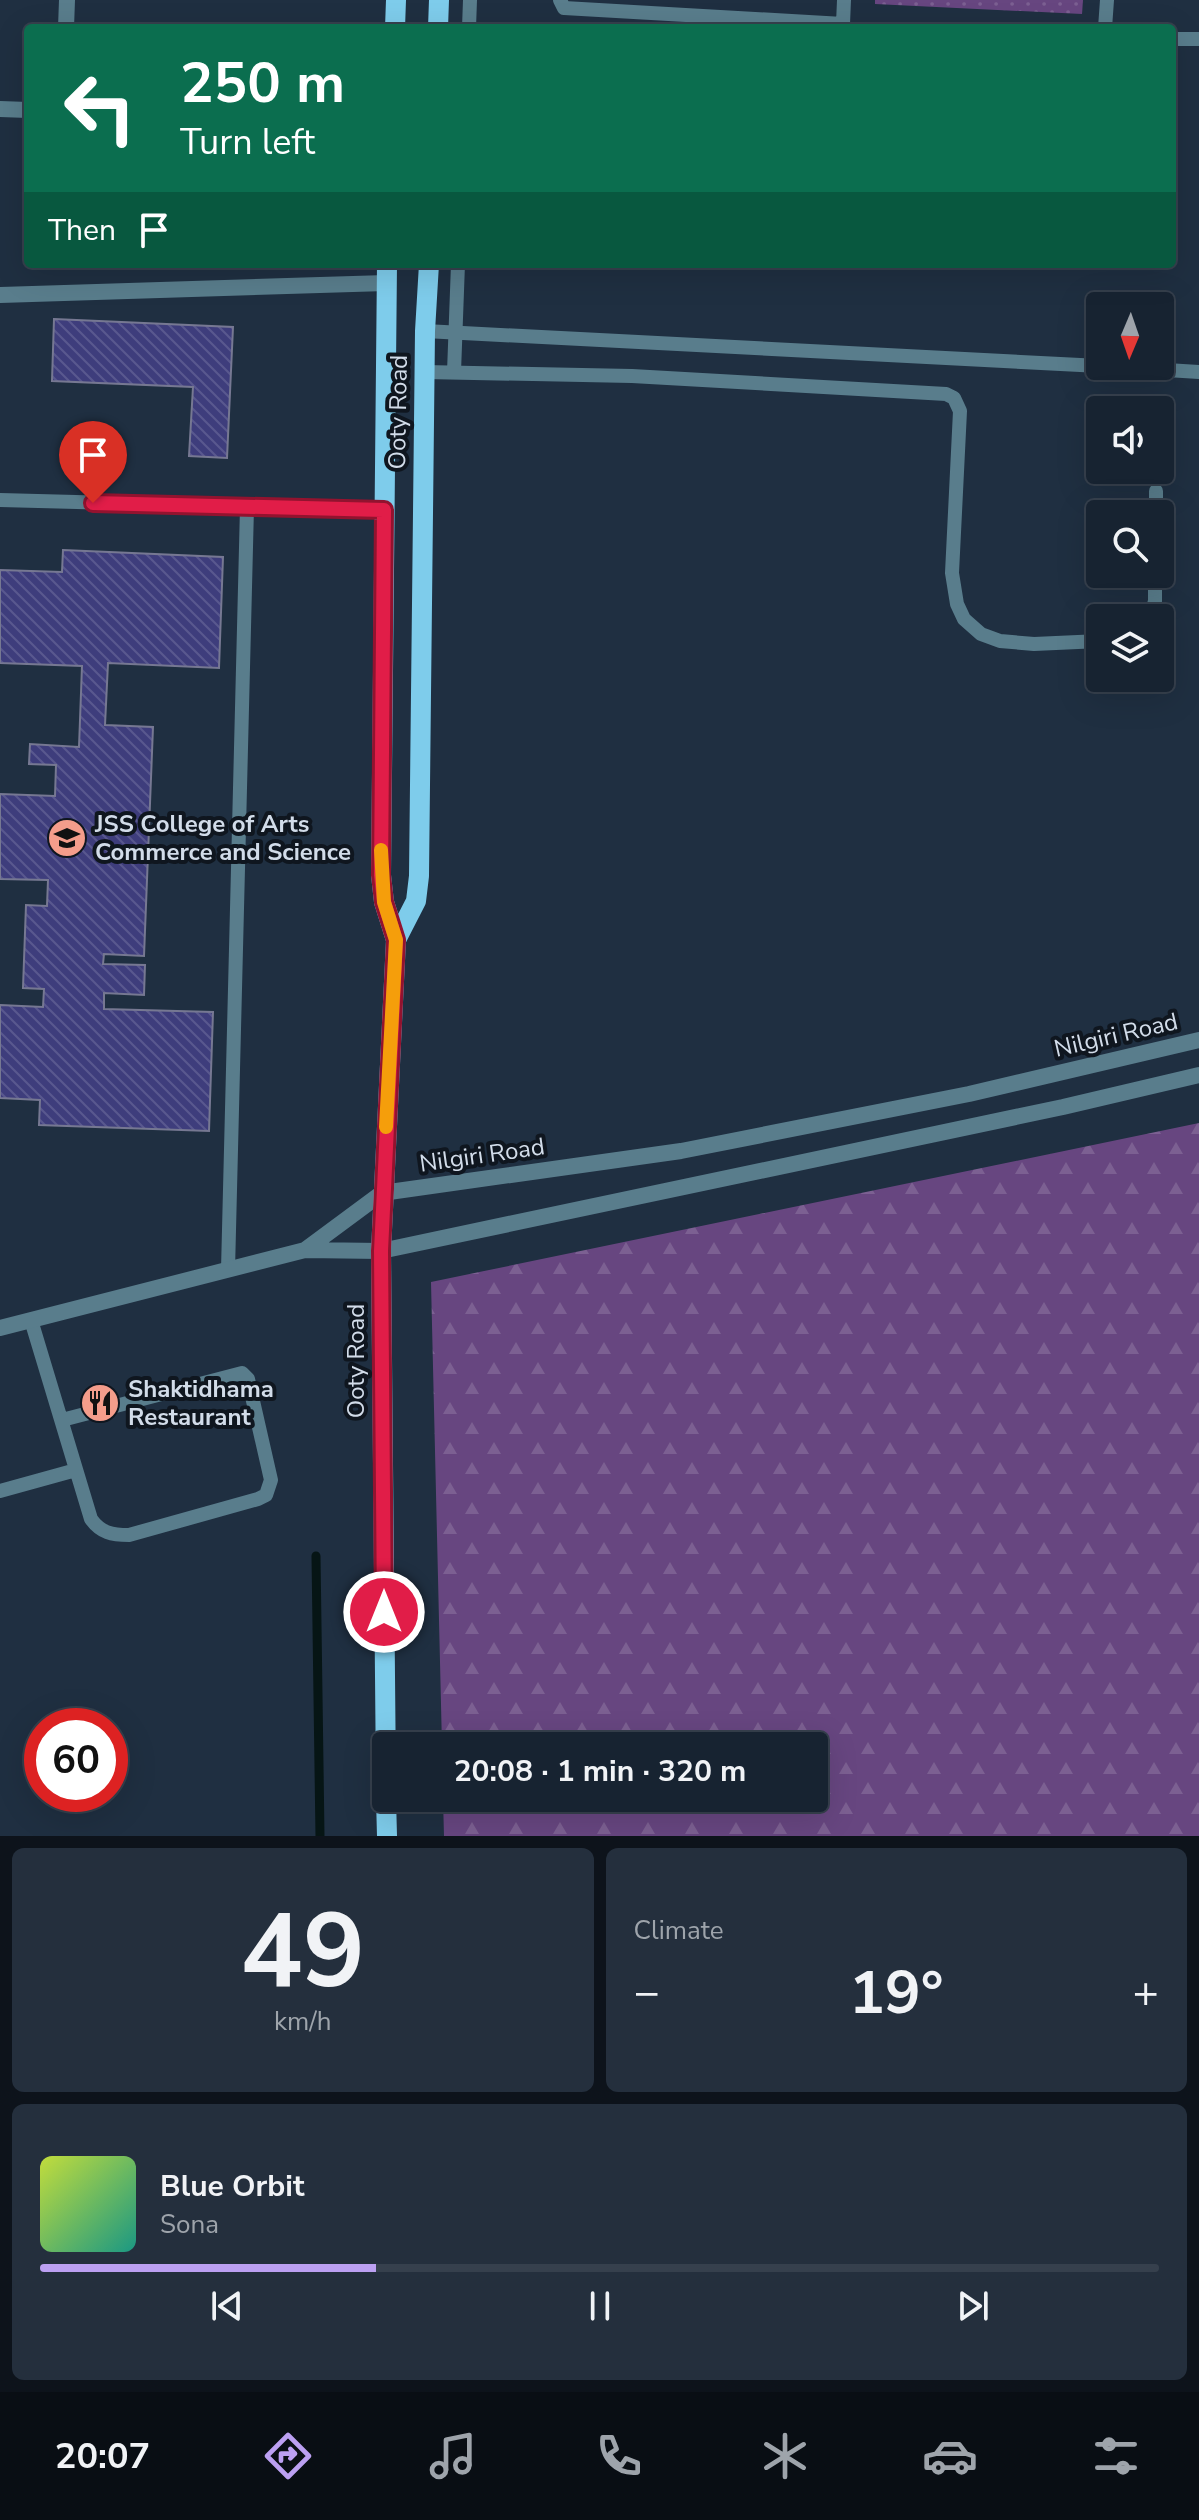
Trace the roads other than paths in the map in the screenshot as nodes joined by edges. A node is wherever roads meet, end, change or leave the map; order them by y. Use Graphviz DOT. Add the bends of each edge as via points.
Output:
graph roads {
  1 [pos="67,0"];
  2 [pos="396,0"];
  3 [pos="439,0"];
  4 [pos="470,0"];
  5 [pos="560,0"];
  6 [pos="844,0"];
  7 [pos="1107,0"];
  8 [pos="66,24"];
  9 [pos="395,24"];
  10 [pos="438,24"];
  11 [pos="469,24"];
  12 [pos="1105,24"];
  13 [pos="1176,39"];
  14 [pos="1199,39"];
  15 [pos="0,109"];
  16 [pos="24,110"];
  17 [pos="429,268"];
  18 [pos="458,268"];
  19 [pos="386,273"];
  20 [pos="0,295"];
  21 [pos="425,331"];
  22 [pos="455,332"];
  23 [pos="1086,365"];
  24 [pos="1174,370"];
  25 [pos="425,372"];
  26 [pos="454,372"];
  27 [pos="1199,372"];
  28 [pos="1156,491"];
  29 [pos="0,500"];
  30 [pos="1156,500"];
  31 [pos="247,507"];
  32 [pos="384,510"];
  33 [pos="1086,642"];
  34 [pos="396,940"];
  35 [pos="1199,1040"];
  36 [pos="1199,1075"];
  37 [pos="382,1193"];
  38 [pos="305,1250"];
  39 [pos="381,1251"];
  40 [pos="228,1270"];
  41 [pos="31,1320"];
  42 [pos="0,1328"];
  43 [pos="62,1420"];
  44 [pos="76,1470"];
  45 [pos="0,1491"];
  46 [pos="386,1732"];
  47 [pos="386,1812"];
  48 [pos="387,1836"];
  1 -- 8 [label="street"];
  2 -- 9 [label="main road"];
  3 -- 10 [label="main road"];
  4 -- 11 [label="lane"];
  5 -- 6 [label="lane" via="564,8 843,24"];
  7 -- 12 [label="lane"];
  13 -- 14 [label="lane"];
  15 -- 16 [label="street"];
  17 -- 21 [label="main road, Ooty Road"];
  18 -- 22 [label="lane"];
  19 -- 20 [label="street"];
  19 -- 32 [label="main road, Ooty Road"];
  21 -- 22 [label="lane"];
  21 -- 25 [label="main road, Ooty Road"];
  22 -- 23 [label="lane"];
  22 -- 26 [label="lane"];
  24 -- 27 [label="lane"];
  25 -- 26 [label="lane"];
  25 -- 34 [label="main road, Ooty Road" via="419,876 416,901"];
  26 -- 33 [label="lane" via="946,394 960,411 952,573 964,619 1000,641"];
  28 -- 30 [label="lane"];
  29 -- 31 [label="lane"];
  31 -- 32 [label="lane"];
  31 -- 40 [label="lane"];
  32 -- 34 [label="main road, Ooty Road" via="381,875"];
  34 -- 37 [label="main road, Ooty Road"];
  35 -- 37 [label="street, Nilgiri Road" via="969,1094 681,1151"];
  36 -- 39 [label="street"];
  37 -- 38 [label="street, Nilgiri Road"];
  37 -- 39 [label="main road, Ooty Road"];
  38 -- 39 [label="street"];
  38 -- 40 [label="street"];
  39 -- 46 [label="main road, Ooty Road"];
  40 -- 41 [label="street"];
  41 -- 42 [label="street"];
  41 -- 43 [label="lane"];
  43 -- 44 [label="lane"];
  43 -- 44 [label="lane" via="242,1373 248,1379 271,1480 266,1495 258,1499 113,1535 91,1519"];
  44 -- 45 [label="lane"];
  47 -- 48 [label="main road"];
}
